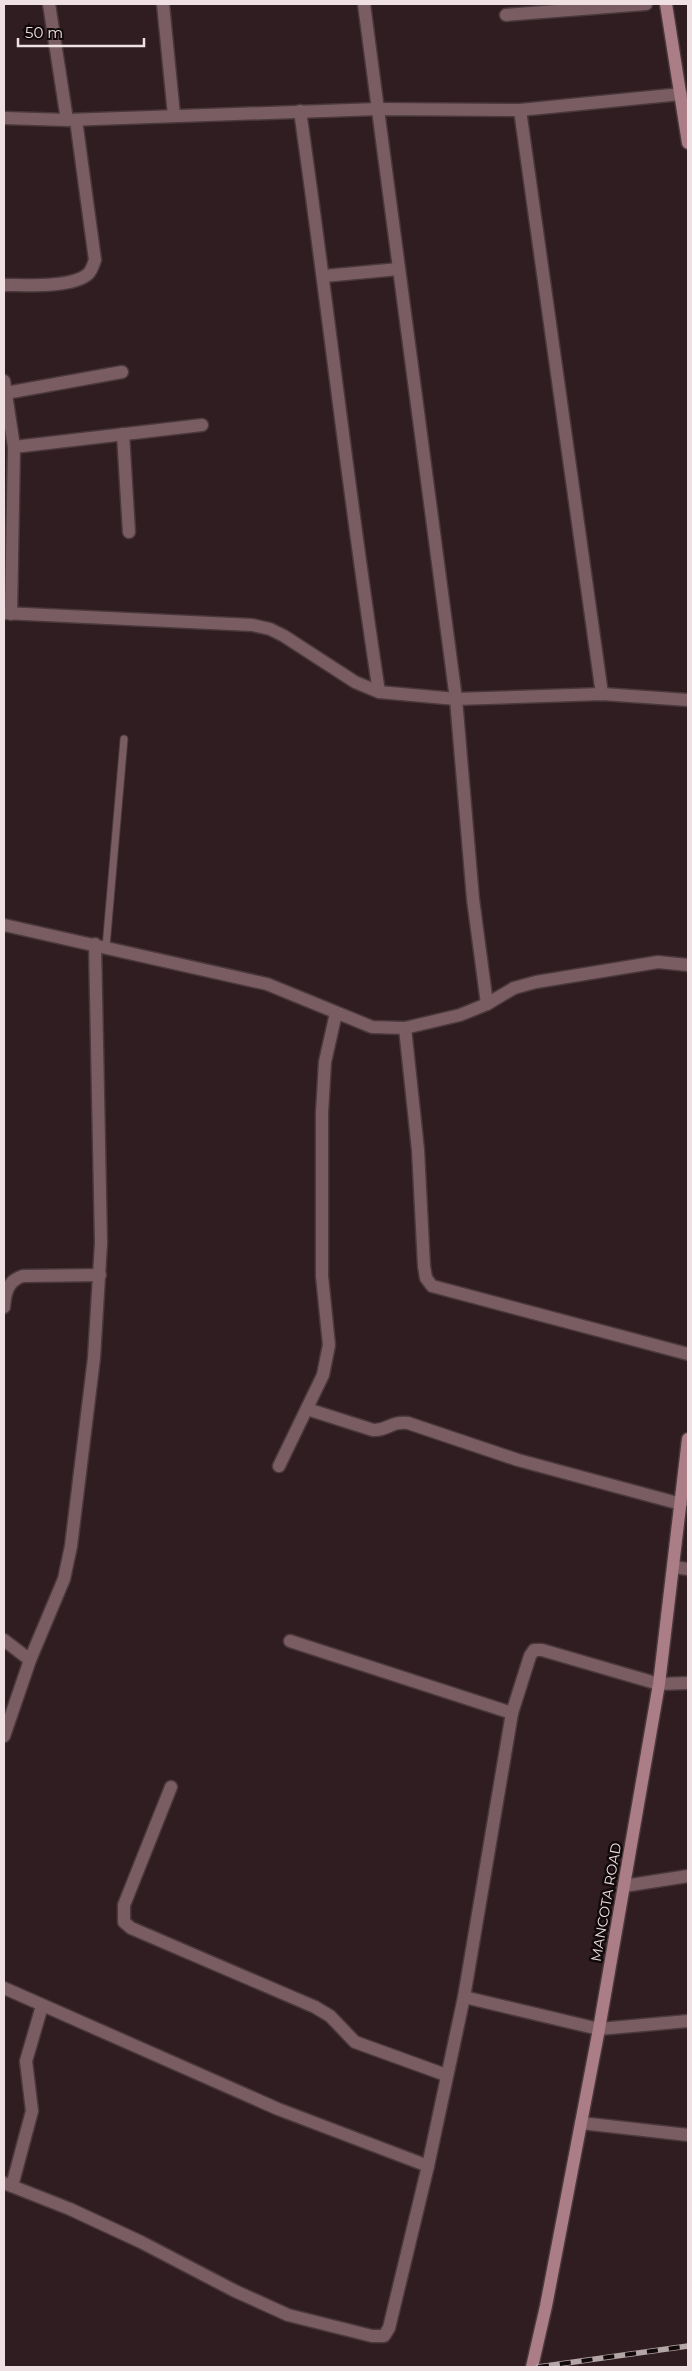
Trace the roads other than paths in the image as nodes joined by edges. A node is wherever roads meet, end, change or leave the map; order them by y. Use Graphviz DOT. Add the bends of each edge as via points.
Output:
graph roads {
  1 [pos="48,4"];
  2 [pos="163,4"];
  3 [pos="364,4"];
  4 [pos="646,4"];
  5 [pos="666,4"];
  6 [pos="506,15"];
  7 [pos="680,94"];
  8 [pos="378,109"];
  9 [pos="520,110"];
  10 [pos="300,111"];
  11 [pos="174,115"];
  12 [pos="4,118"];
  13 [pos="72,120"];
  14 [pos="688,143"];
  15 [pos="399,269"];
  16 [pos="324,276"];
  17 [pos="4,285"];
  18 [pos="122,372"];
  19 [pos="5,387"];
  20 [pos="202,426"];
  21 [pos="123,434"];
  22 [pos="14,446"];
  23 [pos="129,532"];
  24 [pos="7,614"];
  25 [pos="378,692"];
  26 [pos="602,694"];
  27 [pos="456,699"];
  28 [pos="688,700"];
  29 [pos="124,739"];
  30 [pos="4,925"];
  31 [pos="100,945"];
  32 [pos="688,965"];
  33 [pos="487,1004"];
  34 [pos="336,1013"];
  35 [pos="405,1028"];
  36 [pos="100,1275"];
  37 [pos="4,1307"];
  38 [pos="688,1354"];
  39 [pos="306,1409"];
  40 [pos="688,1439"];
  41 [pos="280,1466"];
  42 [pos="681,1504"];
  43 [pos="674,1567"];
  44 [pos="688,1569"];
  45 [pos="4,1640"];
  46 [pos="290,1641"];
  47 [pos="30,1660"];
  48 [pos="688,1683"];
  49 [pos="659,1684"];
  50 [pos="512,1713"];
  51 [pos="4,1736"];
  52 [pos="171,1788"];
  53 [pos="688,1876"];
  54 [pos="624,1886"];
  55 [pos="4,1988"];
  56 [pos="464,1996"];
  57 [pos="42,2006"];
  58 [pos="688,2021"];
  59 [pos="599,2029"];
  60 [pos="446,2075"];
  61 [pos="581,2123"];
  62 [pos="688,2135"];
  63 [pos="428,2166"];
  64 [pos="8,2184"];
  65 [pos="532,2367"];
  1 -- 13 [label="street"];
  2 -- 11 [label="street"];
  3 -- 8 [label="street"];
  4 -- 6 [label="street"];
  5 -- 7 [label="main road"];
  7 -- 9 [label="street"];
  7 -- 14 [label="main road"];
  8 -- 9 [label="street"];
  8 -- 10 [label="street"];
  8 -- 15 [label="street"];
  9 -- 26 [label="street"];
  10 -- 11 [label="street"];
  10 -- 16 [label="street"];
  11 -- 13 [label="street"];
  12 -- 13 [label="street"];
  13 -- 17 [label="street" via="94,260 92,268 87,275 72,280"];
  15 -- 16 [label="street"];
  15 -- 27 [label="street"];
  16 -- 25 [label="street" via="336,392"];
  18 -- 19 [label="street"];
  19 -- 22 [label="street"];
  20 -- 21 [label="street"];
  21 -- 22 [label="street"];
  21 -- 23 [label="street"];
  22 -- 24 [label="street"];
  24 -- 25 [label="street" via="261,627 284,636 355,682"];
  25 -- 27 [label="street"];
  26 -- 27 [label="street"];
  26 -- 28 [label="street"];
  27 -- 33 [label="street"];
  29 -- 31 [label="lane"];
  30 -- 31 [label="street"];
  31 -- 34 [label="street" via="267,984"];
  31 -- 36 [label="street"];
  32 -- 33 [label="street" via="658,962 536,982 514,988"];
  33 -- 35 [label="street" via="460,1015"];
  34 -- 35 [label="street" via="372,1027"];
  34 -- 39 [label="street" via="325,1062 322,1113 322,1276 329,1345 323,1375"];
  35 -- 38 [label="street" via="418,1150 424,1266 426,1278 432,1286"];
  36 -- 37 [label="street" via="22,1276 14,1279 8,1287"];
  36 -- 47 [label="street" via="94,1358 71,1546 64,1579"];
  39 -- 41 [label="street"];
  39 -- 42 [label="street" via="373,1430 383,1430 393,1423 408,1423 518,1460"];
  40 -- 42 [label="main road, MANCOTA ROAD"];
  42 -- 43 [label="main road, MANCOTA ROAD"];
  43 -- 44 [label="street"];
  43 -- 49 [label="main road, MANCOTA ROAD"];
  45 -- 47 [label="street"];
  46 -- 50 [label="street"];
  47 -- 51 [label="street"];
  48 -- 49 [label="street"];
  49 -- 50 [label="street" via="534,1650"];
  49 -- 54 [label="main road, MANCOTA ROAD"];
  50 -- 56 [label="street"];
  52 -- 60 [label="street" via="128,1892 124,1922 131,1928 315,2007 330,2016 355,2042"];
  53 -- 54 [label="street"];
  54 -- 59 [label="main road, MANCOTA ROAD"];
  55 -- 57 [label="street"];
  56 -- 59 [label="street"];
  56 -- 60 [label="street"];
  57 -- 63 [label="street" via="278,2108"];
  57 -- 64 [label="street" via="26,2061 32,2111"];
  58 -- 59 [label="street"];
  59 -- 61 [label="main road, MANCOTA ROAD"];
  60 -- 63 [label="street"];
  61 -- 62 [label="street"];
  61 -- 65 [label="main road, MANCOTA ROAD"];
  63 -- 64 [label="street" via="389,2328 384,2336 372,2336 288,2315 70,2208"];
}
